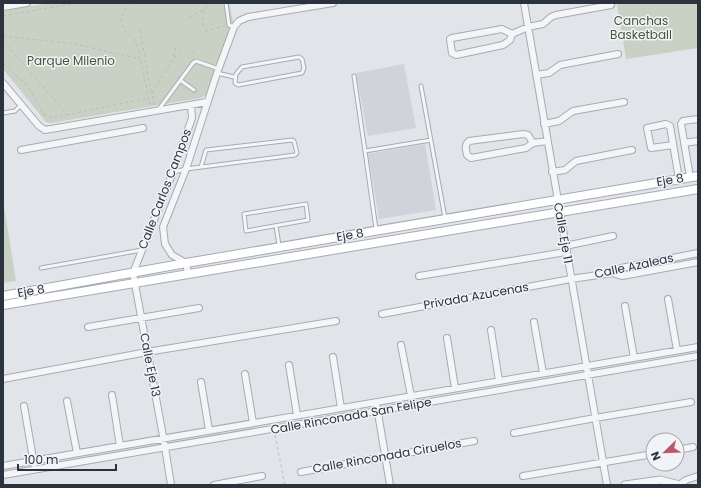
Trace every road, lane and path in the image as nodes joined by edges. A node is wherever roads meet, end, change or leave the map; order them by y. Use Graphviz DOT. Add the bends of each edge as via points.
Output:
graph roads {
  1 [pos="27,3"];
  2 [pos="76,3"];
  3 [pos="129,3"];
  4 [pos="209,3"];
  5 [pos="226,3"];
  6 [pos="330,3"];
  7 [pos="333,3"];
  8 [pos="524,3"];
  9 [pos="611,5"];
  10 [pos="3,8"];
  11 [pos="205,8"];
  12 [pos="3,16"];
  13 [pos="190,17"];
  14 [pos="203,26"];
  15 [pos="232,26"];
  16 [pos="528,28"];
  17 [pos="140,30"];
  18 [pos="205,31"];
  19 [pos="512,34"];
  20 [pos="3,36"];
  21 [pos="3,41"];
  22 [pos="176,45"];
  23 [pos="185,50"];
  24 [pos="193,50"];
  25 [pos="618,54"];
  26 [pos="174,58"];
  27 [pos="140,59"];
  28 [pos="196,61"];
  29 [pos="3,63"];
  30 [pos="218,71"];
  31 [pos="536,75"];
  32 [pos="354,76"];
  33 [pos="234,77"];
  34 [pos="180,80"];
  35 [pos="3,83"];
  36 [pos="421,86"];
  37 [pos="194,90"];
  38 [pos="152,93"];
  39 [pos="148,98"];
  40 [pos="207,102"];
  41 [pos="624,102"];
  42 [pos="21,105"];
  43 [pos="191,105"];
  44 [pos="155,111"];
  45 [pos="3,112"];
  46 [pos="68,114"];
  47 [pos="698,119"];
  48 [pos="544,124"];
  49 [pos="81,125"];
  50 [pos="143,128"];
  51 [pos="84,138"];
  52 [pos="431,140"];
  53 [pos="547,141"];
  54 [pos="698,141"];
  55 [pos="533,143"];
  56 [pos="684,143"];
  57 [pos="673,145"];
  58 [pos="21,150"];
  59 [pos="632,150"];
  60 [pos="365,151"];
  61 [pos="201,167"];
  62 [pos="186,169"];
  63 [pos="173,172"];
  64 [pos="552,172"];
  65 [pos="694,176"];
  66 [pos="679,179"];
  67 [pos="698,189"];
  68 [pos="557,200"];
  69 [pos="559,212"];
  70 [pos="445,219"];
  71 [pos="276,226"];
  72 [pos="376,231"];
  73 [pos="613,236"];
  74 [pos="280,247"];
  75 [pos="566,249"];
  76 [pos="142,250"];
  77 [pos="698,253"];
  78 [pos="698,262"];
  79 [pos="186,263"];
  80 [pos="41,268"];
  81 [pos="133,273"];
  82 [pos="612,273"];
  83 [pos="188,274"];
  84 [pos="419,276"];
  85 [pos="571,279"];
  86 [pos="134,283"];
  87 [pos="3,296"];
  88 [pos="668,299"];
  89 [pos="3,305"];
  90 [pos="625,306"];
  91 [pos="199,308"];
  92 [pos="382,314"];
  93 [pos="141,317"];
  94 [pos="336,320"];
  95 [pos="534,322"];
  96 [pos="88,327"];
  97 [pos="491,330"];
  98 [pos="447,338"];
  99 [pos="401,345"];
  100 [pos="698,347"];
  101 [pos="677,350"];
  102 [pos="147,352"];
  103 [pos="698,356"];
  104 [pos="333,357"];
  105 [pos="634,358"];
  106 [pos="289,365"];
  107 [pos="586,366"];
  108 [pos="542,373"];
  109 [pos="245,374"];
  110 [pos="588,375"];
  111 [pos="3,379"];
  112 [pos="499,381"];
  113 [pos="200,382"];
  114 [pos="455,388"];
  115 [pos="112,395"];
  116 [pos="411,396"];
  117 [pos="67,401"];
  118 [pos="376,402"];
  119 [pos="691,402"];
  120 [pos="24,406"];
  121 [pos="341,408"];
  122 [pos="378,411"];
  123 [pos="297,416"];
  124 [pos="595,418"];
  125 [pos="254,423"];
  126 [pos="274,429"];
  127 [pos="209,430"];
  128 [pos="514,433"];
  129 [pos="163,438"];
  130 [pos="474,441"];
  131 [pos="120,446"];
  132 [pos="693,447"];
  133 [pos="165,448"];
  134 [pos="685,448"];
  135 [pos="77,453"];
  136 [pos="645,455"];
  137 [pos="386,457"];
  138 [pos="33,460"];
  139 [pos="603,462"];
  140 [pos="3,466"];
  141 [pos="35,470"];
  142 [pos="301,472"];
  143 [pos="3,475"];
  144 [pos="262,476"];
  145 [pos="523,476"];
  146 [pos="698,476"];
  147 [pos="661,482"];
  148 [pos="171,485"];
  149 [pos="214,485"];
  150 [pos="285,485"];
  151 [pos="390,485"];
  152 [pos="607,485"];
  153 [pos="625,485"];
  154 [pos="679,485"];
  1 -- 10 [label="street"];
  2 -- 12 [label="path"];
  3 -- 27 [label="path" via="121,18 122,24 134,39"];
  4 -- 11 [label="path"];
  5 -- 15 [label="lane"];
  6 -- 7 [label="street"];
  6 -- 15 [label="street" via="248,17"];
  8 -- 16 [label="street, Calle Eje 11"];
  9 -- 16 [label="street" via="556,15 543,24"];
  11 -- 13 [label="path"];
  11 -- 14 [label="path"];
  15 -- 18 [label="path"];
  15 -- 30 [label="street"];
  16 -- 19 [label="street"];
  16 -- 31 [label="street, Calle Eje 11"];
  17 -- 38 [label="path"];
  19 -- 19 [label="street" via="510,40 503,45 456,55 452,53 449,42 452,38 502,29"];
  20 -- 27 [label="path" via="75,44"];
  21 -- 46 [label="path"];
  22 -- 26 [label="path"];
  23 -- 26 [label="path"];
  24 -- 28 [label="path"];
  25 -- 31 [label="street" via="560,65 549,73"];
  26 -- 38 [label="path"];
  27 -- 39 [label="path"];
  28 -- 30 [label="lane"];
  28 -- 34 [label="lane"];
  29 -- 46 [label="path" via="26,83 45,115 52,118"];
  30 -- 33 [label="lane"];
  30 -- 40 [label="street"];
  31 -- 48 [label="street, Calle Eje 11"];
  32 -- 60 [label="lane"];
  33 -- 33 [label="lane" via="238,85 300,74 304,72 304,68 302,59 297,57 242,67"];
  34 -- 37 [label="lane"];
  34 -- 44 [label="lane"];
  35 -- 42 [label="street"];
  36 -- 52 [label="lane"];
  38 -- 44 [label="path"];
  39 -- 44 [label="path"];
  39 -- 46 [label="path"];
  40 -- 43 [label="street"];
  40 -- 62 [label="street, Calle Carlos Campos"];
  41 -- 48 [label="street" via="573,112 559,121"];
  42 -- 45 [label="lane" via="15,111"];
  42 -- 49 [label="street" via="43,129"];
  43 -- 44 [label="street"];
  43 -- 63 [label="street, Calle Carlos Campos" via="192,118"];
  44 -- 49 [label="street"];
  47 -- 56 [label="street" via="681,122"];
  48 -- 53 [label="street, Calle Eje 11"];
  49 -- 51 [label="street"];
  50 -- 51 [label="street"];
  51 -- 58 [label="street"];
  52 -- 60 [label="lane"];
  52 -- 70 [label="lane"];
  53 -- 55 [label="street"];
  53 -- 64 [label="street, Calle Eje 11"];
  54 -- 56 [label="street"];
  55 -- 55 [label="street" via="526,148 471,158 467,155 466,146 469,141 523,134 528,135"];
  56 -- 65 [label="street"];
  57 -- 57 [label="street" via="668,124 647,128 650,146 653,148"];
  57 -- 66 [label="street"];
  59 -- 64 [label="street" via="576,161 565,170"];
  60 -- 72 [label="lane"];
  61 -- 61 [label="lane" via="295,155 297,153 292,140 206,150"];
  61 -- 62 [label="lane"];
  62 -- 63 [label="lane"];
  62 -- 79 [label="street, Calle Carlos Campos" via="162,227 165,244 172,255"];
  63 -- 76 [label="street, Calle Carlos Campos"];
  64 -- 68 [label="street, Calle Eje 11"];
  65 -- 66 [label="main road, Eje 8"];
  66 -- 68 [label="main road, Eje 8"];
  67 -- 69 [label="main road, Eje 8"];
  68 -- 69 [label="street, Calle Eje 11"];
  68 -- 70 [label="main road, Eje 8"];
  69 -- 75 [label="street, Calle Eje 11"];
  69 -- 83 [label="main road, Eje 8"];
  70 -- 72 [label="main road, Eje 8"];
  71 -- 71 [label="lane" via="308,220 306,204 244,214 246,231"];
  71 -- 74 [label="lane"];
  72 -- 74 [label="main road, Eje 8"];
  73 -- 75 [label="street"];
  74 -- 79 [label="main road, Eje 8"];
  75 -- 84 [label="street"];
  75 -- 85 [label="street, Calle Eje 11"];
  76 -- 80 [label="lane"];
  76 -- 81 [label="street, Calle Carlos Campos"];
  77 -- 82 [label="street, Calle Azaleas" via="621,268"];
  78 -- 82 [label="street" via="622,276"];
  79 -- 81 [label="main road, Eje 8"];
  79 -- 83 [label="street"];
  81 -- 86 [label="street, Calle Eje 13"];
  81 -- 87 [label="main road, Eje 8"];
  82 -- 85 [label="street, Calle Azaleas"];
  83 -- 86 [label="main road, Eje 8"];
  85 -- 92 [label="street, Privada Azucenas"];
  85 -- 107 [label="street, Calle Eje 11"];
  86 -- 89 [label="main road, Eje 8"];
  86 -- 93 [label="street, Calle Eje 13"];
  88 -- 101 [label="street"];
  90 -- 105 [label="street"];
  91 -- 93 [label="street"];
  93 -- 96 [label="street"];
  93 -- 102 [label="street, Calle Eje 13"];
  94 -- 102 [label="street"];
  95 -- 108 [label="street"];
  97 -- 112 [label="street"];
  98 -- 114 [label="street"];
  99 -- 116 [label="street"];
  100 -- 101 [label="street, Calle Rinconada San Felipe"];
  101 -- 105 [label="street, Calle Rinconada San Felipe"];
  102 -- 111 [label="street"];
  102 -- 129 [label="street, Calle Eje 13"];
  103 -- 110 [label="street, Calle Rinconada San Felipe"];
  104 -- 121 [label="street"];
  105 -- 107 [label="street, Calle Rinconada San Felipe"];
  106 -- 123 [label="street"];
  107 -- 108 [label="street, Calle Rinconada San Felipe"];
  107 -- 110 [label="street, Calle Eje 11"];
  108 -- 112 [label="street, Calle Rinconada San Felipe"];
  109 -- 125 [label="street"];
  110 -- 122 [label="street, Calle Rinconada San Felipe"];
  110 -- 124 [label="street, Calle Eje 11"];
  112 -- 114 [label="street, Calle Rinconada San Felipe"];
  113 -- 127 [label="street"];
  114 -- 116 [label="street, Calle Rinconada San Felipe"];
  115 -- 131 [label="street"];
  116 -- 118 [label="street, Calle Rinconada San Felipe"];
  117 -- 135 [label="street"];
  118 -- 121 [label="street, Calle Rinconada San Felipe"];
  118 -- 122 [label="street"];
  119 -- 124 [label="street"];
  120 -- 138 [label="street"];
  121 -- 123 [label="street, Calle Rinconada San Felipe"];
  122 -- 126 [label="street, Calle Rinconada San Felipe"];
  122 -- 137 [label="street"];
  123 -- 125 [label="street, Calle Rinconada San Felipe"];
  124 -- 128 [label="street"];
  124 -- 139 [label="street, Calle Eje 11"];
  125 -- 127 [label="street, Calle Rinconada San Felipe"];
  126 -- 133 [label="street, Calle Rinconada San Felipe"];
  126 -- 150 [label="path"];
  127 -- 129 [label="street, Calle Rinconada San Felipe"];
  129 -- 131 [label="street, Calle Rinconada San Felipe"];
  129 -- 133 [label="street, Calle Eje 13"];
  130 -- 137 [label="street, Calle Rinconada Ciruelos"];
  131 -- 135 [label="street, Calle Rinconada San Felipe"];
  132 -- 134 [label="street"];
  133 -- 141 [label="street, Calle Rinconada San Felipe"];
  133 -- 148 [label="street, Calle Eje 13"];
  135 -- 138 [label="street, Calle Rinconada San Felipe"];
  136 -- 139 [label="street"];
  137 -- 142 [label="street, Calle Rinconada Ciruelos"];
  137 -- 151 [label="street"];
  138 -- 140 [label="street, Calle Rinconada San Felipe"];
  138 -- 141 [label="street"];
  139 -- 145 [label="street"];
  139 -- 152 [label="street, Calle Eje 11"];
  141 -- 143 [label="street, Calle Rinconada San Felipe"];
  144 -- 149 [label="street"];
  146 -- 154 [label="street"];
  147 -- 153 [label="street"];
  147 -- 154 [label="street"];
}
